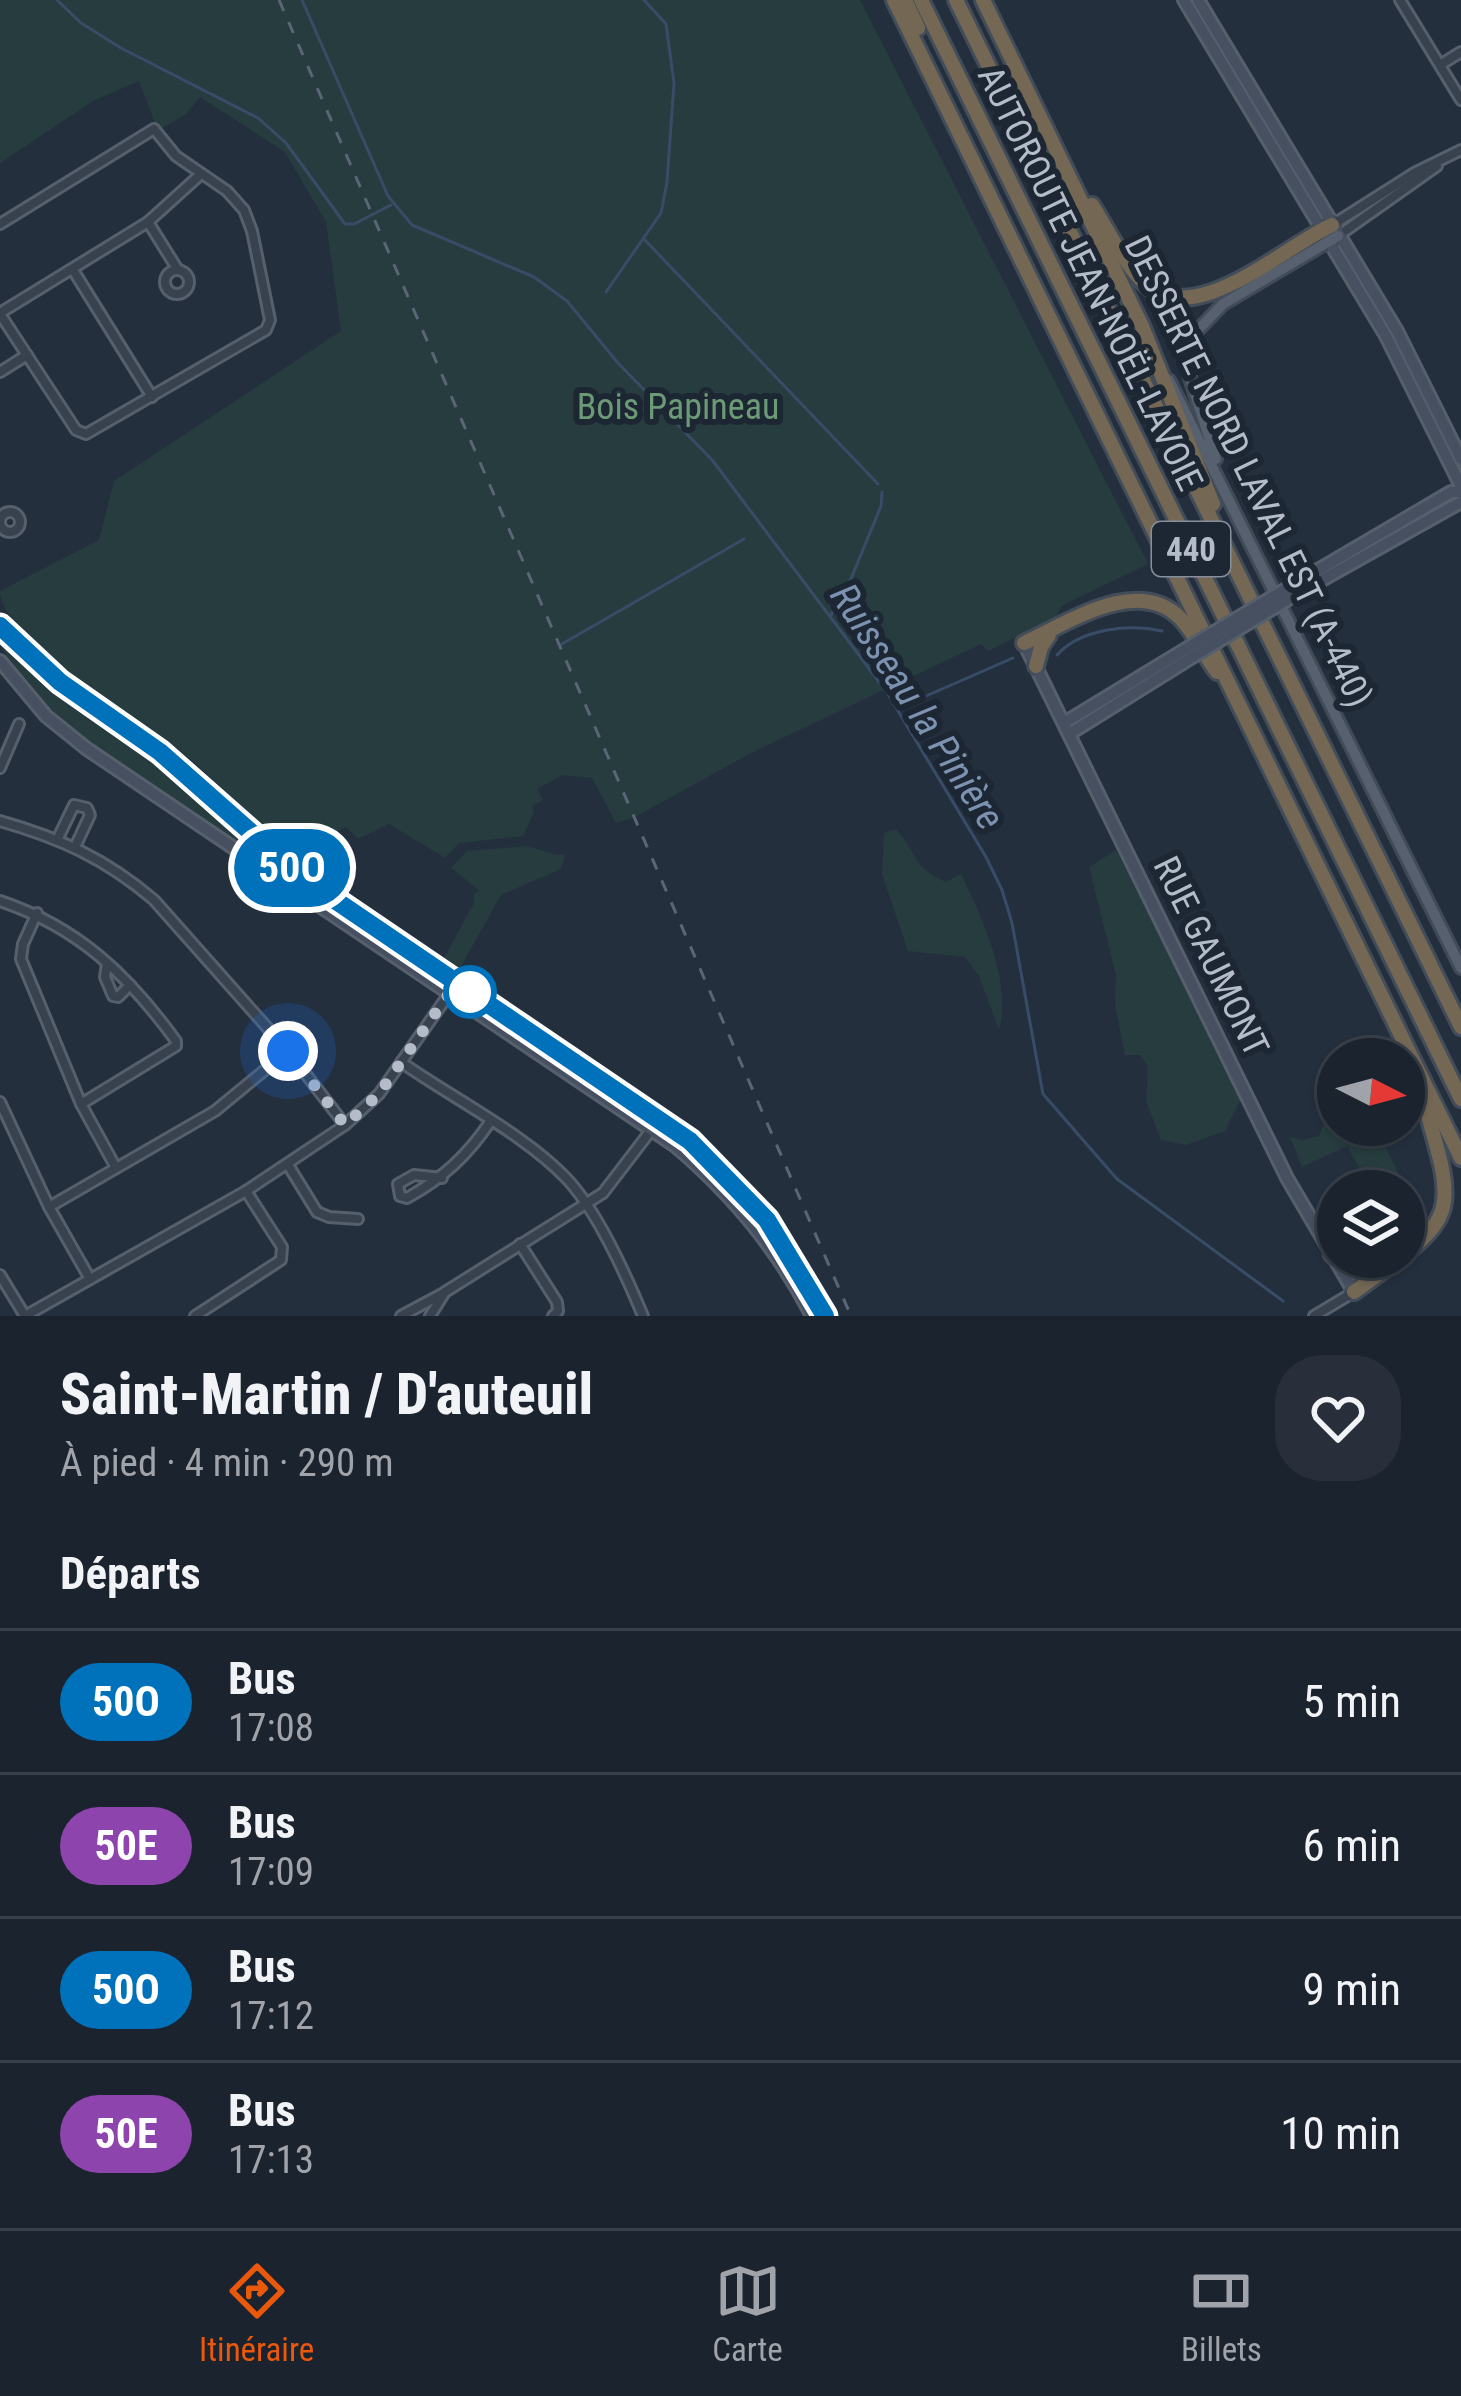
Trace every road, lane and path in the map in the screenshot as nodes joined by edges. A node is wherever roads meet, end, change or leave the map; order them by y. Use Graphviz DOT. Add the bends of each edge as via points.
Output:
graph roads {
  1 [pos="894,0"];
  2 [pos="904,0"];
  3 [pos="921,0"];
  4 [pos="956,0"];
  5 [pos="983,0"];
  6 [pos="1184,0"];
  7 [pos="1198,0"];
  8 [pos="1400,0"];
  9 [pos="1461,52"];
  10 [pos="1440,65"];
  11 [pos="1461,100"];
  12 [pos="952,117"];
  13 [pos="1461,150"];
  14 [pos="1064,164"];
  15 [pos="200,174"];
  16 [pos="148,222"];
  17 [pos="0,224"];
  18 [pos="1331,232"];
  19 [pos="73,270"];
  20 [pos="178,270"];
  21 [pos="0,313"];
  22 [pos="1142,326"];
  23 [pos="27,355"];
  24 [pos="0,372"];
  25 [pos="152,397"];
  26 [pos="1461,459"];
  27 [pos="1461,494"];
  28 [pos="1229,496"];
  29 [pos="1261,620"];
  30 [pos="0,626"];
  31 [pos="1052,631"];
  32 [pos="1024,643"];
  33 [pos="1192,651"];
  34 [pos="0,662"];
  35 [pos="1036,666"];
  36 [pos="1051,697"];
  37 [pos="1234,698"];
  38 [pos="1090,704"];
  39 [pos="19,724"];
  40 [pos="1066,728"];
  41 [pos="0,768"];
  42 [pos="0,821"];
  43 [pos="58,838"];
  44 [pos="75,847"];
  45 [pos="0,901"];
  46 [pos="37,913"];
  47 [pos="345,914"];
  48 [pos="398,942"];
  49 [pos="394,956"];
  50 [pos="107,962"];
  51 [pos="1461,968"];
  52 [pos="130,985"];
  53 [pos="453,988"];
  54 [pos="1461,1027"];
  55 [pos="1402,1038"];
  56 [pos="288,1051"];
  57 [pos="401,1062"];
  58 [pos="1425,1085"];
  59 [pos="1461,1099"];
  60 [pos="0,1102"];
  61 [pos="1425,1103"];
  62 [pos="81,1104"];
  63 [pos="662,1119"];
  64 [pos="490,1122"];
  65 [pos="345,1125"];
  66 [pos="4,1127"];
  67 [pos="652,1129"];
  68 [pos="1461,1158"];
  69 [pos="288,1165"];
  70 [pos="115,1166"];
  71 [pos="442,1178"];
  72 [pos="246,1191"];
  73 [pos="585,1204"];
  74 [pos="49,1207"];
  75 [pos="358,1219"];
  76 [pos="1317,1229"];
  77 [pos="1425,1243"];
  78 [pos="520,1244"];
  79 [pos="0,1275"];
  80 [pos="1346,1278"];
  81 [pos="1374,1278"];
  82 [pos="90,1279"];
  83 [pos="445,1292"];
  84 [pos="1354,1292"];
  85 [pos="25,1316"];
  86 [pos="195,1316"];
  87 [pos="401,1316"];
  88 [pos="430,1316"];
  89 [pos="553,1316"];
  90 [pos="643,1316"];
  91 [pos="812,1316"];
  92 [pos="825,1316"];
  93 [pos="1314,1316"];
  1 -- 12 [label="highway"];
  2 -- 12 [label="highway"];
  3 -- 59 [label="highway, AUTOROUTE JEAN-NOËL-LAVOIE / 440"];
  4 -- 29 [label="highway, AUTOROUTE JEAN-NOËL-LAVOIE / 440"];
  5 -- 14 [label="highway, DESSERTE NORD LAVAL EST (A-440)"];
  6 -- 18 [label="street"];
  7 -- 18 [label="street"];
  8 -- 10 [label="street"];
  9 -- 10 [label="street"];
  10 -- 11 [label="street"];
  12 -- 37 [label="highway"];
  13 -- 18 [label="street"];
  14 -- 18 [label="highway" via="1138,276 1171,299 1214,292"];
  14 -- 22 [label="highway, DESSERTE NORD LAVAL EST (A-440)"];
  15 -- 16 [label="street"];
  15 -- 17 [label="street" via="154,129"];
  15 -- 25 [label="street" via="244,210 270,320"];
  16 -- 19 [label="street"];
  16 -- 20 [label="street"];
  18 -- 26 [label="street" via="1397,331"];
  18 -- 27 [label="street"];
  18 -- 28 [label="main road" via="1223,304 1195,336 1192,385"];
  19 -- 21 [label="street"];
  19 -- 25 [label="street"];
  21 -- 23 [label="street"];
  22 -- 28 [label="main road, DESSERTE NORD LAVAL EST (A-440)"];
  22 -- 29 [label="highway"];
  23 -- 24 [label="street"];
  23 -- 25 [label="street" via="86,434"];
  27 -- 33 [label="street, bridge" via="1451,492"];
  28 -- 51 [label="main road, DESSERTE NORD LAVAL EST (A-440)"];
  29 -- 54 [label="highway, AUTOROUTE JEAN-NOËL-LAVOIE / 440"];
  30 -- 47 [label="street"];
  31 -- 32 [label="highway"];
  31 -- 35 [label="highway"];
  31 -- 37 [label="highway" via="1124,601 1160,605 1186,624"];
  32 -- 35 [label="street, RUE GAUMONT"];
  33 -- 38 [label="street"];
  33 -- 40 [label="street"];
  34 -- 47 [label="street" via="87,749"];
  35 -- 36 [label="street, RUE GAUMONT"];
  36 -- 38 [label="street"];
  36 -- 40 [label="street, RUE GAUMONT"];
  37 -- 55 [label="highway"];
  38 -- 40 [label="street"];
  39 -- 41 [label="street"];
  40 -- 76 [label="street, RUE GAUMONT"];
  42 -- 43 [label="street"];
  43 -- 44 [label="street"];
  43 -- 44 [label="street" via="74,805 87,808"];
  44 -- 56 [label="street" via="154,900"];
  45 -- 46 [label="street"];
  46 -- 50 [label="street"];
  46 -- 62 [label="street" via="21,958"];
  47 -- 48 [label="street"];
  47 -- 49 [label="street"];
  48 -- 49 [label="street"];
  48 -- 53 [label="street"];
  49 -- 53 [label="street"];
  50 -- 52 [label="street"];
  50 -- 52 [label="street" via="113,995"];
  52 -- 62 [label="street" via="176,1046"];
  53 -- 57 [label="street"];
  53 -- 63 [label="street"];
  53 -- 67 [label="street"];
  56 -- 65 [label="street"];
  56 -- 70 [label="street" via="214,1111"];
  57 -- 64 [label="street"];
  57 -- 65 [label="street"];
  58 -- 68 [label="highway"];
  60 -- 66 [label="street"];
  61 -- 77 [label="highway" via="1450,1198 1444,1221"];
  62 -- 70 [label="street"];
  63 -- 67 [label="street"];
  63 -- 92 [label="street" via="759,1210"];
  64 -- 71 [label="street"];
  64 -- 73 [label="street" via="551,1164"];
  65 -- 69 [label="street"];
  66 -- 74 [label="street"];
  67 -- 73 [label="street" via="607,1189"];
  67 -- 91 [label="street" via="748,1218"];
  69 -- 72 [label="street"];
  69 -- 75 [label="street" via="317,1212"];
  70 -- 74 [label="street"];
  71 -- 71 [label="street" via="414,1175 398,1184 400,1196"];
  72 -- 82 [label="street"];
  72 -- 86 [label="street" via="282,1247 281,1260"];
  73 -- 78 [label="street"];
  73 -- 90 [label="street"];
  74 -- 82 [label="street"];
  78 -- 83 [label="street"];
  78 -- 89 [label="street" via="556,1302"];
  79 -- 85 [label="street"];
  80 -- 84 [label="street, RUE GAUMONT"];
  81 -- 84 [label="highway"];
  82 -- 85 [label="street"];
  83 -- 87 [label="street"];
  83 -- 88 [label="street"];
  84 -- 93 [label="street"];
}
